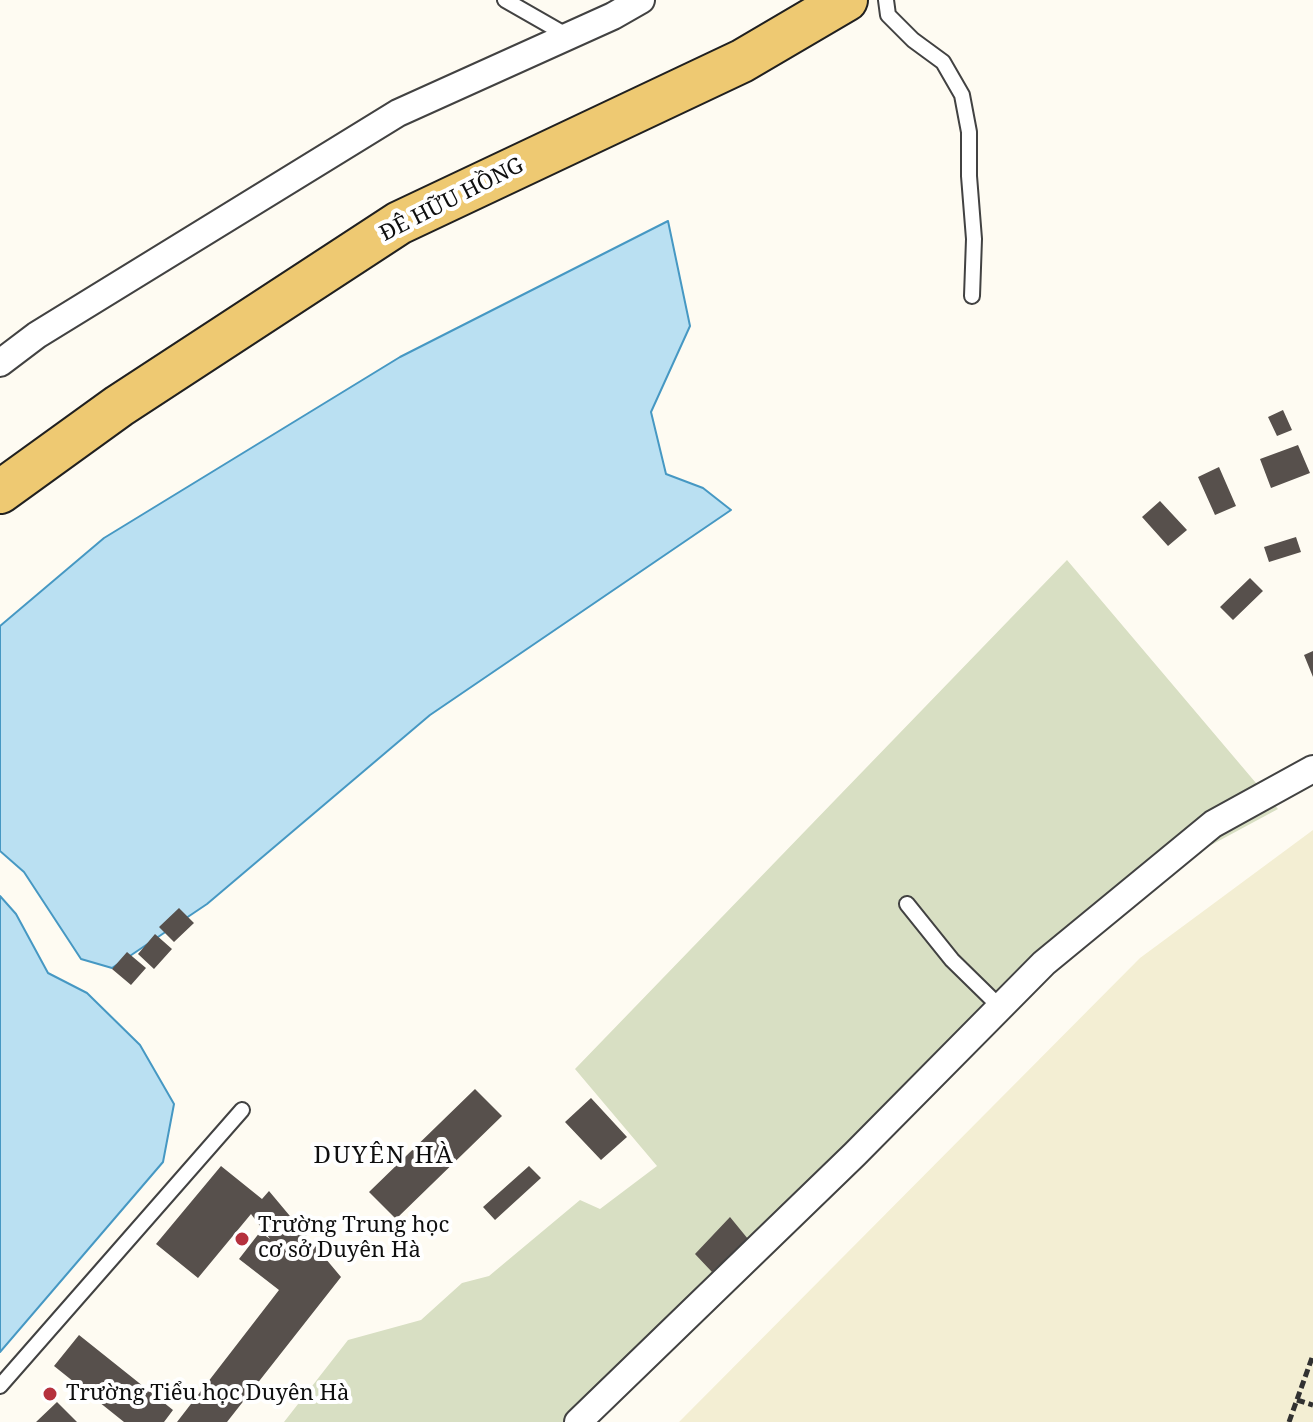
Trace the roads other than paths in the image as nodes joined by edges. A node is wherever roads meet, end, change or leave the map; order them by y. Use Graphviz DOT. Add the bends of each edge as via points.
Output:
graph roads {
  1 [pos="505,0"];
  2 [pos="641,0"];
  3 [pos="846,0"];
  4 [pos="886,0"];
  5 [pos="569,36"];
  6 [pos="972,296"];
  7 [pos="0,363"];
  8 [pos="0,492"];
  9 [pos="1313,769"];
  10 [pos="907,904"];
  11 [pos="1000,1007"];
  12 [pos="242,1110"];
  13 [pos="0,1386"];
  14 [pos="578,1422"];
  1 -- 5 [label="lane"];
  2 -- 5 [label="street"];
  3 -- 8 [label="main road, ĐÊ HỮU HỒNG" via="742,61 399,223 119,406"];
  4 -- 6 [label="lane" via="888,15 943,62 962,95 969,132"];
  5 -- 7 [label="street" via="398,113 37,335"];
  9 -- 11 [label="street" via="1213,824 1044,963"];
  10 -- 11 [label="lane" via="952,960"];
  11 -- 14 [label="street"];
  12 -- 13 [label="lane"];
}
